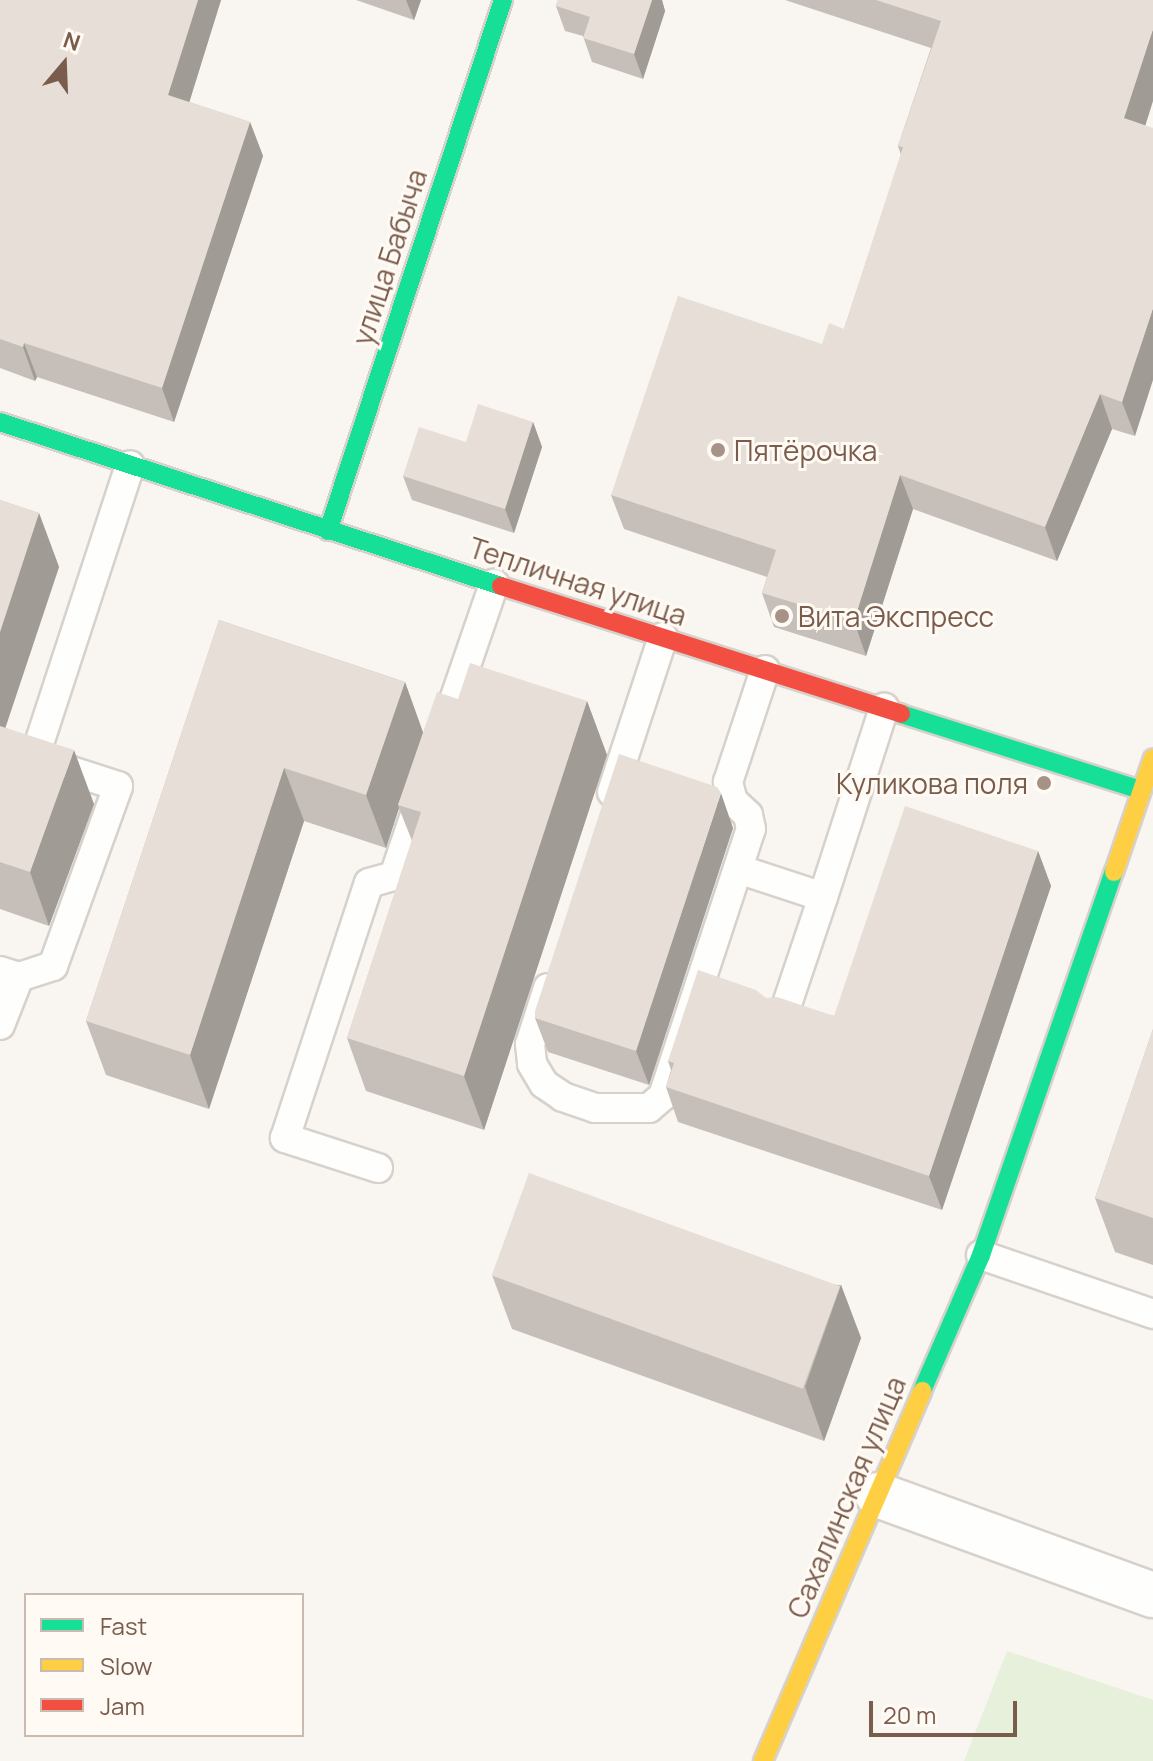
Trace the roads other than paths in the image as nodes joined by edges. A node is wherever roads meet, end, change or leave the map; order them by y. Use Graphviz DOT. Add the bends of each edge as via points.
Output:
graph roads {
  1 [pos="503,0"];
  2 [pos="0,422"];
  3 [pos="130,465"];
  4 [pos="328,531"];
  5 [pos="494,584"];
  6 [pos="663,637"];
  7 [pos="765,670"];
  8 [pos="884,708"];
  9 [pos="1153,758"];
  10 [pos="1141,790"];
  11 [pos="604,818"];
  12 [pos="738,869"];
  13 [pos="823,897"];
  14 [pos="555,968"];
  15 [pos="9,974"];
  16 [pos="783,1016"];
  17 [pos="0,1025"];
  18 [pos="378,1168"];
  19 [pos="981,1255"];
  20 [pos="1153,1314"];
  21 [pos="878,1495"];
  22 [pos="1153,1595"];
  23 [pos="763,1761"];
  1 -- 4 [label="street, улица Бабыча"];
  2 -- 3 [label="street, Тепличная улица"];
  3 -- 4 [label="street, Тепличная улица"];
  3 -- 15 [label="lane" via="34,759 118,786 53,966"];
  4 -- 5 [label="street, Тепличная улица"];
  5 -- 6 [label="street, Тепличная улица"];
  5 -- 18 [label="lane" via="394,876 369,883 285,1138"];
  6 -- 7 [label="street, Тепличная улица"];
  6 -- 11 [label="lane"];
  7 -- 8 [label="street, Тепличная улица"];
  7 -- 12 [label="lane" via="728,782 751,829"];
  8 -- 10 [label="street, Тепличная улица"];
  8 -- 13 [label="lane"];
  9 -- 10 [label="street, Сахалинская улица"];
  10 -- 19 [label="street, Сахалинская улица"];
  12 -- 13 [label="lane"];
  12 -- 14 [label="lane" via="663,1096 649,1108 595,1108 544,1084 532,1064 530,1044"];
  13 -- 16 [label="lane"];
  15 -- 17 [label="lane"];
  19 -- 20 [label="lane"];
  19 -- 21 [label="street, Сахалинская улица"];
  21 -- 22 [label="street"];
  21 -- 23 [label="street, Сахалинская улица"];
}
